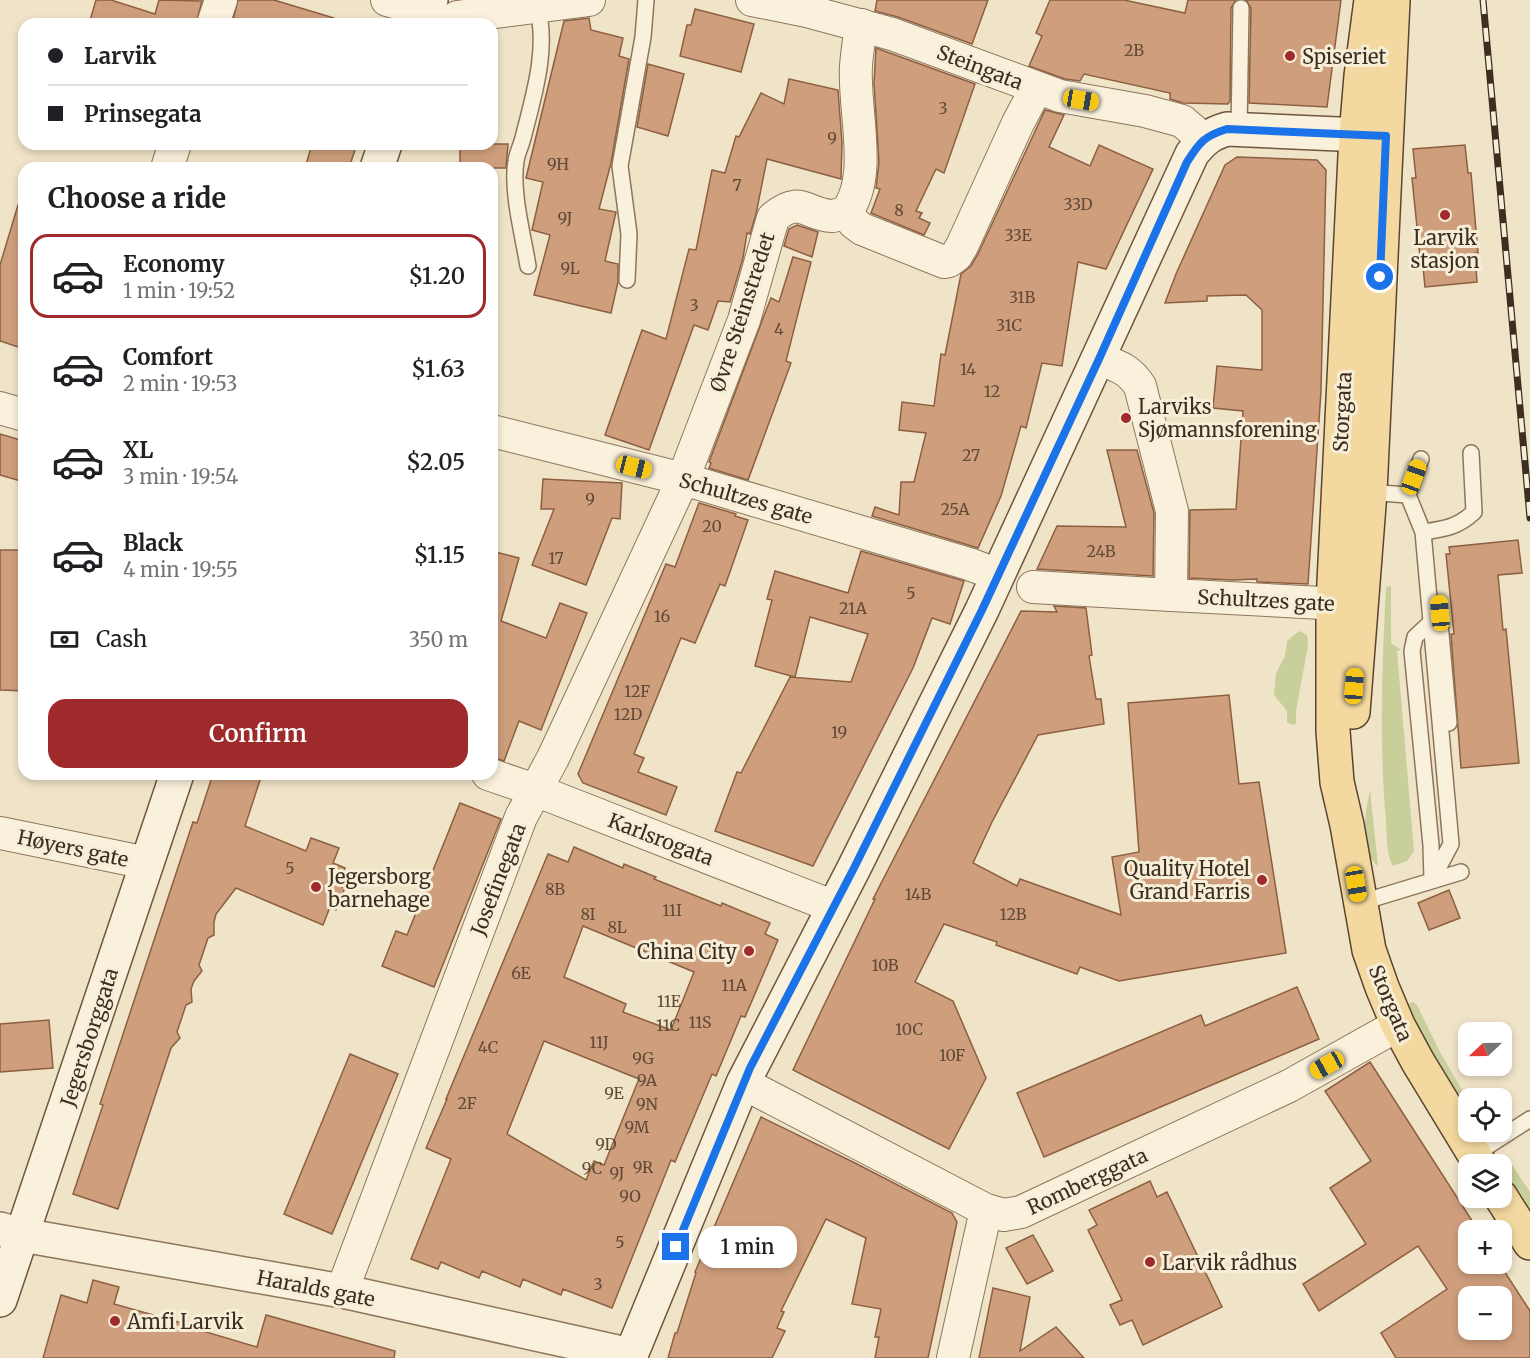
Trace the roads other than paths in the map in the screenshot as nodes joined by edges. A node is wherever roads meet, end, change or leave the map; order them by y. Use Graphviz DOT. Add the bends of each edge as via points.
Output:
graph roads {
  1 [pos="221,0"];
  2 [pos="387,0"];
  3 [pos="589,0"];
  4 [pos="646,0"];
  5 [pos="752,0"];
  6 [pos="1371,0"];
  7 [pos="1393,0"];
  8 [pos="537,7"];
  9 [pos="1241,8"];
  10 [pos="435,13"];
  11 [pos="215,18"];
  12 [pos="862,25"];
  13 [pos="1036,88"];
  14 [pos="1239,130"];
  15 [pos="1371,136"];
  16 [pos="1203,139"];
  17 [pos="846,212"];
  18 [pos="528,266"];
  19 [pos="627,280"];
  20 [pos="1099,359"];
  21 [pos="0,408"];
  22 [pos="18,413"];
  23 [pos="498,433"];
  24 [pos="1471,453"];
  25 [pos="1421,459"];
  26 [pos="683,479"];
  27 [pos="1338,489"];
  28 [pos="1370,492"];
  29 [pos="1408,495"];
  30 [pos="1423,532"];
  31 [pos="1426,570"];
  32 [pos="998,575"];
  33 [pos="1033,587"];
  34 [pos="1172,594"];
  35 [pos="1347,604"];
  36 [pos="1430,622"];
  37 [pos="498,777"];
  38 [pos="175,780"];
  39 [pos="535,790"];
  40 [pos="0,833"];
  41 [pos="1450,844"];
  42 [pos="147,863"];
  43 [pos="1461,872"];
  44 [pos="1432,880"];
  45 [pos="1359,903"];
  46 [pos="832,906"];
  47 [pos="1398,1025"];
  48 [pos="743,1083"];
  49 [pos="1530,1119"];
  50 [pos="1474,1154"];
  51 [pos="1484,1154"];
  52 [pos="1508,1208"];
  53 [pos="986,1210"];
  54 [pos="11,1232"];
  55 [pos="1530,1243"];
  56 [pos="342,1291"];
  57 [pos="0,1300"];
  58 [pos="631,1356"];
  59 [pos="954,1358"];
  1 -- 11 [label="street"];
  2 -- 10 [label="street"];
  3 -- 8 [label="street"];
  4 -- 19 [label="lane" via="620,166 629,234"];
  5 -- 12 [label="street, Steingata"];
  6 -- 15 [label="main road, Storgata" via="1361,76"];
  7 -- 15 [label="main road, Storgata"];
  8 -- 10 [label="street"];
  8 -- 18 [label="lane" via="541,37 538,73 516,160 514,184"];
  9 -- 14 [label="lane"];
  12 -- 13 [label="street, Steingata"];
  12 -- 17 [label="street" via="856,68 860,160 856,192"];
  13 -- 16 [label="street, Steingata" via="1173,119"];
  13 -- 17 [label="street" via="962,246 949,261 862,229"];
  14 -- 15 [label="main road"];
  14 -- 16 [label="main road" via="1227,129"];
  15 -- 27 [label="main road, Storgata"];
  15 -- 28 [label="main road, Storgata"];
  16 -- 20 [label="main road" via="1187,162"];
  17 -- 26 [label="street, Øvre Steinstredet" via="832,216 791,207 773,218 744,320"];
  20 -- 32 [label="main road"];
  20 -- 34 [label="street, Schultzes gate" via="1132,374 1140,386 1172,511"];
  21 -- 22 [label="street"];
  23 -- 26 [label="street, Schultzes gate"];
  24 -- 30 [label="lane" via="1474,512 1463,522"];
  25 -- 29 [label="lane"];
  26 -- 32 [label="street, Schultzes gate"];
  26 -- 39 [label="street, Josefinegata"];
  27 -- 28 [label="lane"];
  27 -- 35 [label="main road, Storgata"];
  28 -- 29 [label="lane"];
  28 -- 35 [label="main road, Storgata"];
  29 -- 30 [label="lane"];
  30 -- 31 [label="lane"];
  31 -- 36 [label="lane"];
  31 -- 41 [label="lane" via="1438,597 1454,770 1457,818"];
  32 -- 46 [label="main road"];
  33 -- 34 [label="street, Schultzes gate"];
  34 -- 35 [label="street, Schultzes gate"];
  35 -- 45 [label="main road, Storgata" via="1333,731 1337,782"];
  36 -- 41 [label="lane"];
  36 -- 44 [label="lane" via="1415,638 1412,651"];
  37 -- 39 [label="street, Karlsrogata"];
  38 -- 42 [label="main road, Jegersborggata"];
  39 -- 46 [label="street, Karlsrogata"];
  39 -- 56 [label="street, Josefinegata" via="521,817"];
  40 -- 42 [label="street, Høyers gate"];
  41 -- 44 [label="lane"];
  42 -- 54 [label="main road, Jegersborggata"];
  43 -- 44 [label="lane"];
  44 -- 45 [label="lane"];
  45 -- 47 [label="main road, Storgata" via="1369,950"];
  46 -- 48 [label="main road"];
  47 -- 50 [label="main road, Storgata"];
  47 -- 53 [label="street, Romberggata" via="1288,1086 1021,1212 1004,1215"];
  48 -- 53 [label="street, Romberggata"];
  48 -- 58 [label="main road"];
  49 -- 51 [label="lane"];
  52 -- 55 [label="main road"];
  53 -- 59 [label="street"];
  54 -- 56 [label="main road, Haralds gate"];
  54 -- 57 [label="main road, Jegersborggata"];
  56 -- 58 [label="main road, Haralds gate"];
}
